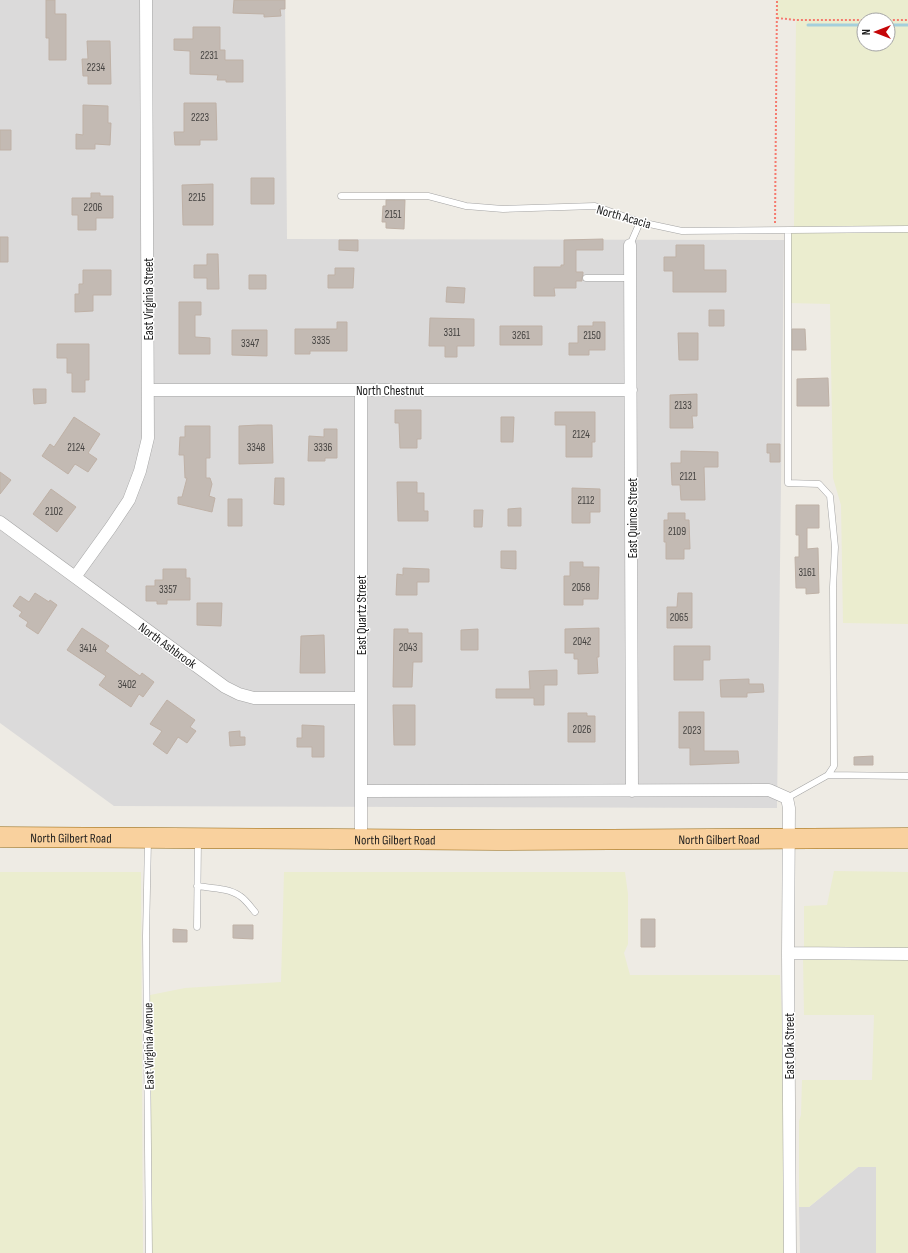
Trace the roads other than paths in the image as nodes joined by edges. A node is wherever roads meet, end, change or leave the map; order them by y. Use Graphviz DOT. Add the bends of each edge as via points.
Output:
graph roads {
  1 [pos="146,0"];
  2 [pos="341,196"];
  3 [pos="640,222"];
  4 [pos="908,229"];
  5 [pos="788,231"];
  6 [pos="630,245"];
  7 [pos="586,278"];
  8 [pos="631,278"];
  9 [pos="149,390"];
  10 [pos="361,390"];
  11 [pos="631,390"];
  12 [pos="0,522"];
  13 [pos="75,577"];
  14 [pos="361,698"];
  15 [pos="828,775"];
  16 [pos="908,776"];
  17 [pos="632,791"];
  18 [pos="361,792"];
  19 [pos="787,798"];
  20 [pos="0,837"];
  21 [pos="148,838"];
  22 [pos="789,838"];
  23 [pos="908,838"];
  24 [pos="198,839"];
  25 [pos="361,840"];
  26 [pos="197,886"];
  27 [pos="254,912"];
  28 [pos="197,927"];
  29 [pos="788,953"];
  30 [pos="908,954"];
  31 [pos="149,1253"];
  32 [pos="790,1253"];
  1 -- 9 [label="street, East Virginia Street"];
  2 -- 3 [label="lane, North Acacia" via="428,196 466,206 503,209 595,206"];
  3 -- 5 [label="lane, North Acacia" via="682,231"];
  3 -- 6 [label="lane"];
  4 -- 5 [label="lane, North Acacia"];
  5 -- 15 [label="lane" via="788,483 819,484 830,496 835,547 834,766"];
  6 -- 8 [label="street, East Quince Street"];
  7 -- 8 [label="lane"];
  8 -- 11 [label="street, East Quince Street"];
  9 -- 10 [label="street, North Chestnut"];
  9 -- 13 [label="street, East Virginia Street" via="148,438 140,471 129,500"];
  10 -- 11 [label="street, North Chestnut"];
  10 -- 14 [label="street, East Quartz Street"];
  11 -- 17 [label="street, East Quince Street"];
  12 -- 13 [label="street, North Ashbrook"];
  13 -- 14 [label="street, North Ashbrook" via="225,687 239,694 270,699"];
  14 -- 18 [label="street, East Quartz Street"];
  15 -- 16 [label="lane"];
  15 -- 19 [label="lane"];
  17 -- 18 [label="street"];
  17 -- 19 [label="street" via="769,790"];
  18 -- 25 [label="street, East Quartz Street"];
  19 -- 22 [label="street"];
  20 -- 21 [label="main road, North Gilbert Road"];
  21 -- 24 [label="main road, North Gilbert Road"];
  21 -- 31 [label="lane, East Virginia Avenue" via="146,936"];
  22 -- 23 [label="main road, North Gilbert Road"];
  22 -- 25 [label="main road, North Gilbert Road"];
  22 -- 29 [label="street, East Oak Street"];
  24 -- 25 [label="main road, North Gilbert Road"];
  24 -- 26 [label="lane"];
  26 -- 27 [label="lane" via="239,894"];
  26 -- 28 [label="lane"];
  29 -- 30 [label="street"];
  29 -- 32 [label="street, East Oak Street"];
}
